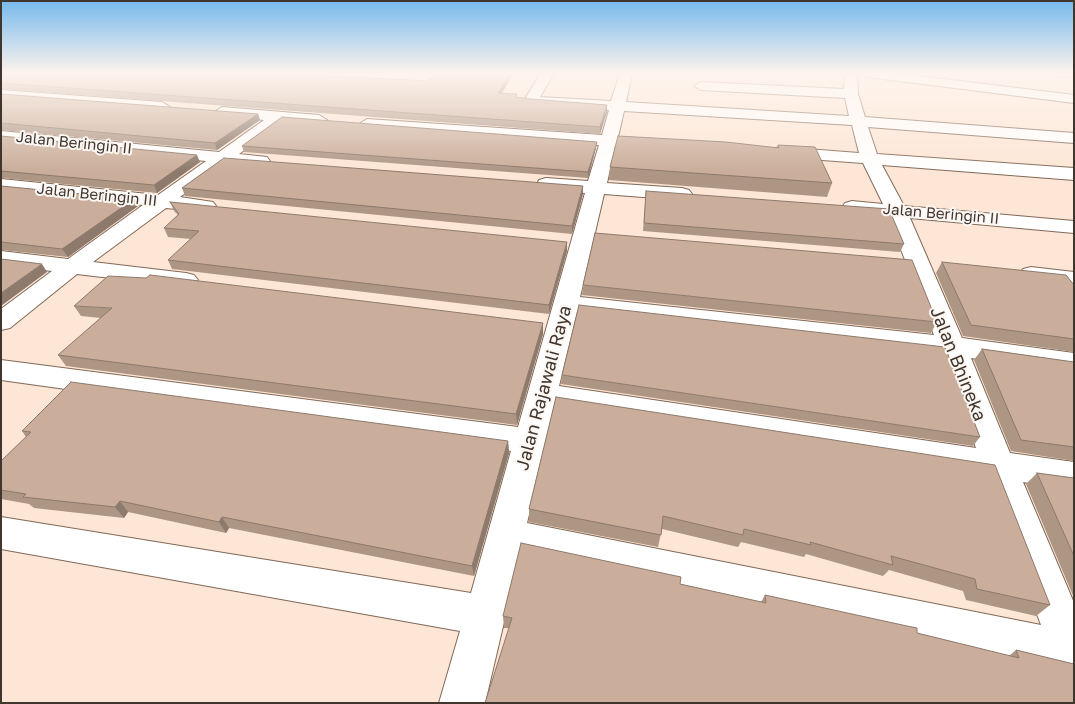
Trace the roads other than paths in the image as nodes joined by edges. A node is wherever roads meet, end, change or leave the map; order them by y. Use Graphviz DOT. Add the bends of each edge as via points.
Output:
graph roads {
  1 [pos="144,106"];
  2 [pos="592,106"];
  3 [pos="702,106"];
  4 [pos="857,106"];
  5 [pos="941,106"];
  6 [pos="617,108"];
  7 [pos="182,109"];
  8 [pos="202,110"];
  9 [pos="702,112"];
  10 [pos="278,117"];
  11 [pos="1032,120"];
  12 [pos="858,121"];
  13 [pos="946,127"];
  14 [pos="1040,135"];
  15 [pos="1,136"];
  16 [pos="1074,138"];
  17 [pos="608,142"];
  18 [pos="672,146"];
  19 [pos="761,151"];
  20 [pos="869,157"];
  21 [pos="225,158"];
  22 [pos="283,163"];
  23 [pos="1074,174"];
  24 [pos="528,182"];
  25 [pos="1,185"];
  26 [pos="596,188"];
  27 [pos="702,196"];
  28 [pos="162,202"];
  29 [pos="838,206"];
  30 [pos="230,209"];
  31 [pos="896,210"];
  32 [pos="1074,227"];
  33 [pos="1,258"];
  34 [pos="907,261"];
  35 [pos="946,265"];
  36 [pos="72,266"];
  37 [pos="1015,272"];
  38 [pos="1074,279"];
  39 [pos="209,283"];
  40 [pos="556,318"];
  41 [pos="1,322"];
  42 [pos="952,346"];
  43 [pos="1074,363"];
  44 [pos="1,370"];
  45 [pos="543,394"];
  46 [pos="530,442"];
  47 [pos="998,465"];
  48 [pos="1074,476"];
  49 [pos="1,533"];
  50 [pos="506,535"];
  51 [pos="484,615"];
  52 [pos="1073,654"];
  53 [pos="462,703"];
  1 -- 7 [label="street"];
  2 -- 6 [label="street"];
  3 -- 9 [label="street"];
  4 -- 12 [label="street, Jalan Bhineka"];
  5 -- 13 [label="street"];
  6 -- 9 [label="street"];
  6 -- 17 [label="street, Jalan Rajawali Raya"];
  8 -- 10 [label="street"];
  9 -- 12 [label="street"];
  10 -- 17 [label="street"];
  10 -- 21 [label="street"];
  11 -- 14 [label="street"];
  12 -- 13 [label="street"];
  12 -- 20 [label="street, Jalan Bhineka"];
  13 -- 14 [label="street"];
  14 -- 16 [label="street"];
  15 -- 21 [label="street, Jalan Beringin II"];
  17 -- 18 [label="street"];
  17 -- 26 [label="street, Jalan Rajawali Raya"];
  19 -- 20 [label="street"];
  20 -- 23 [label="street"];
  20 -- 31 [label="street, Jalan Bhineka"];
  21 -- 22 [label="street, Jalan Beringin II"];
  21 -- 28 [label="street"];
  24 -- 26 [label="street"];
  25 -- 28 [label="street, Jalan Beringin III"];
  26 -- 27 [label="street"];
  26 -- 40 [label="street, Jalan Rajawali Raya" via="583,239"];
  28 -- 30 [label="street, Jalan Beringin III"];
  28 -- 36 [label="street"];
  29 -- 31 [label="street, Jalan Beringin II"];
  31 -- 32 [label="street, Jalan Beringin II"];
  31 -- 34 [label="street, Jalan Bhineka"];
  33 -- 36 [label="street"];
  34 -- 35 [label="street"];
  34 -- 42 [label="street, Jalan Bhineka"];
  36 -- 39 [label="street"];
  36 -- 41 [label="street"];
  37 -- 38 [label="street"];
  40 -- 42 [label="street"];
  40 -- 45 [label="street, Jalan Rajawali Raya"];
  42 -- 43 [label="street"];
  42 -- 47 [label="street, Jalan Bhineka"];
  44 -- 46 [label="street"];
  45 -- 46 [label="street, Jalan Rajawali Raya"];
  45 -- 47 [label="street"];
  46 -- 50 [label="street, Jalan Rajawali Raya"];
  47 -- 48 [label="street"];
  47 -- 52 [label="street, Jalan Bhineka"];
  49 -- 51 [label="street"];
  50 -- 51 [label="street, Jalan Rajawali Raya"];
  50 -- 52 [label="street"];
  51 -- 53 [label="street, Jalan Rajawali Raya"];
}
